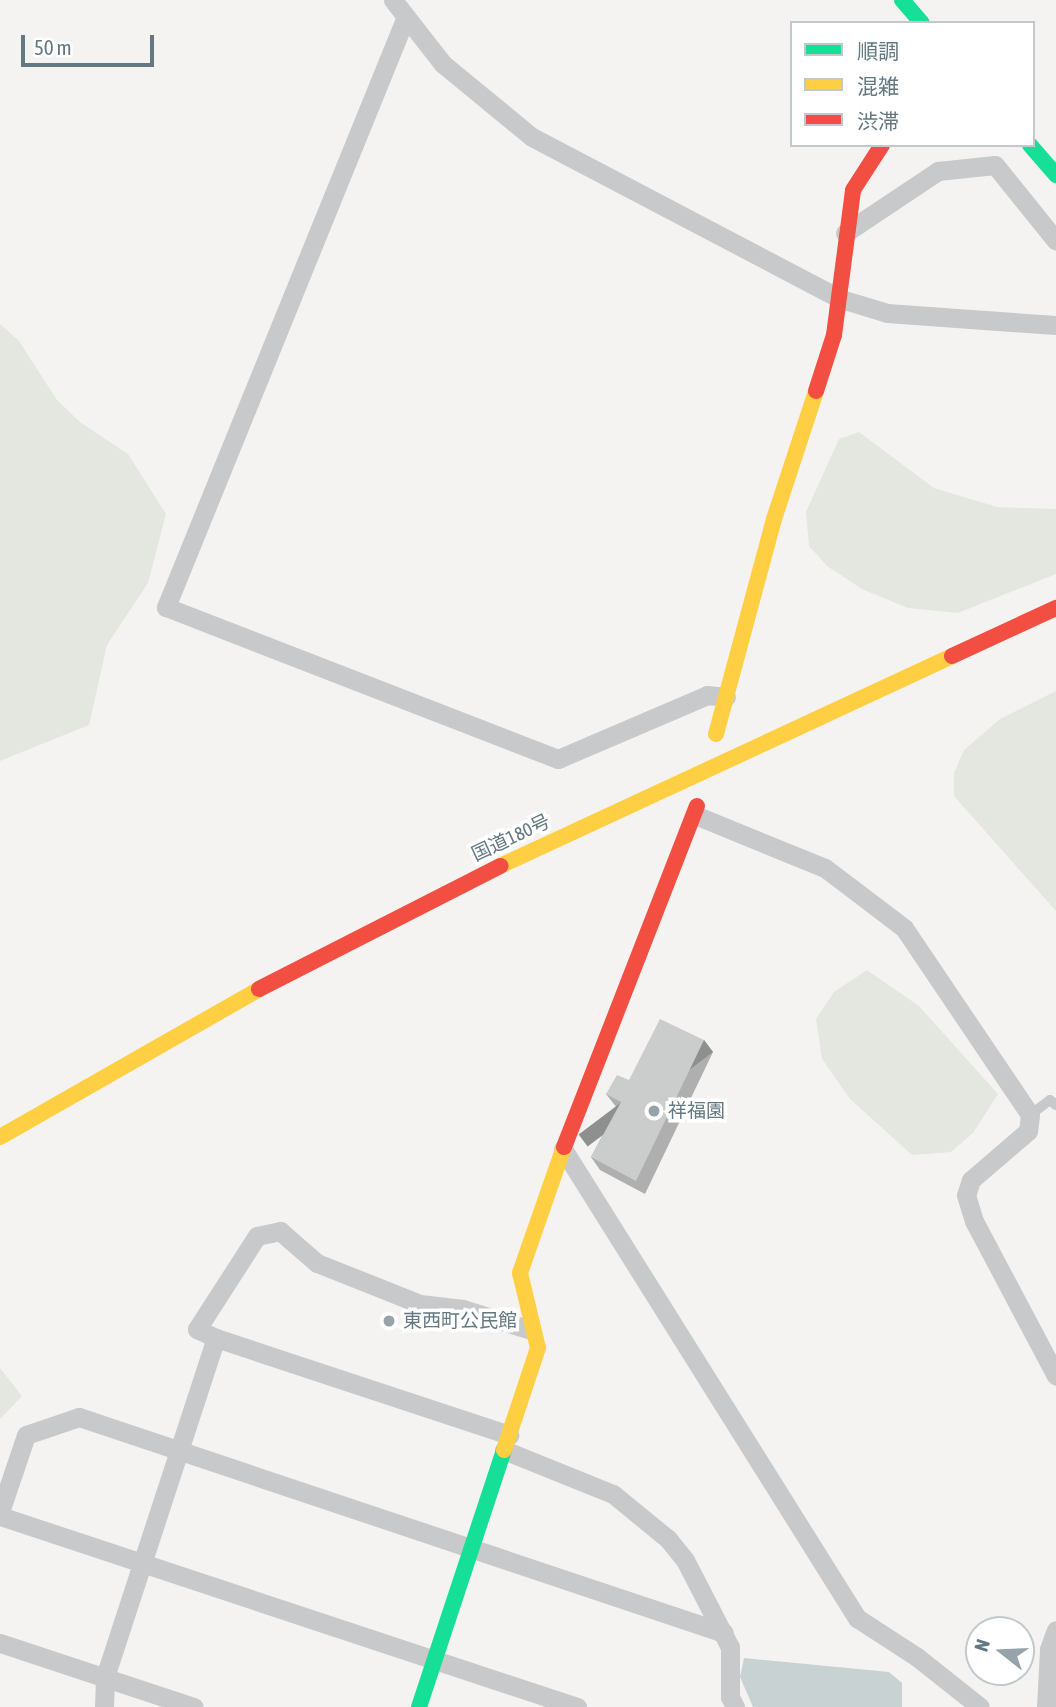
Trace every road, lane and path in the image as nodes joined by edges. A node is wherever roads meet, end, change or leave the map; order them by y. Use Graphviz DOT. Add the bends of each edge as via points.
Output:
graph roads {
  1 [pos="393,0"];
  2 [pos="902,0"];
  3 [pos="405,19"];
  4 [pos="920,21"];
  5 [pos="881,147"];
  6 [pos="1032,147"];
  7 [pos="1054,170"];
  8 [pos="845,233"];
  9 [pos="1056,242"];
  10 [pos="841,299"];
  11 [pos="1056,324"];
  12 [pos="1056,608"];
  13 [pos="726,698"];
  14 [pos="716,734"];
  15 [pos="696,811"];
  16 [pos="1056,1105"];
  17 [pos="1030,1115"];
  18 [pos="0,1138"];
  19 [pos="563,1149"];
  20 [pos="531,1330"];
  21 [pos="216,1338"];
  22 [pos="1056,1376"];
  23 [pos="507,1443"];
  24 [pos="177,1450"];
  25 [pos="0,1514"];
  26 [pos="471,1549"];
  27 [pos="145,1563"];
  28 [pos="1056,1630"];
  29 [pos="724,1633"];
  30 [pos="0,1643"];
  31 [pos="435,1658"];
  32 [pos="105,1677"];
  33 [pos="104,1707"];
  34 [pos="194,1707"];
  35 [pos="419,1707"];
  36 [pos="577,1707"];
  37 [pos="735,1707"];
  38 [pos="980,1707"];
  39 [pos="1046,1707"];
  1 -- 3 [label="street"];
  2 -- 4 [label="main road"];
  3 -- 10 [label="street" via="443,64 532,137"];
  3 -- 13 [label="street" via="166,607 558,759 707,695"];
  5 -- 8 [label="main road" via="853,190"];
  6 -- 7 [label="main road"];
  8 -- 9 [label="street" via="937,171 995,165"];
  8 -- 10 [label="main road"];
  10 -- 11 [label="street" via="887,313"];
  10 -- 13 [label="main road"];
  12 -- 18 [label="main road, 国道180号" via="425,901 164,1040"];
  13 -- 14 [label="main road"];
  15 -- 17 [label="street" via="825,868 904,928"];
  15 -- 19 [label="main road"];
  16 -- 17 [label="lane" via="1049,1100"];
  17 -- 22 [label="street" via="1028,1131 971,1180 967,1195 974,1221"];
  19 -- 20 [label="main road" via="520,1273"];
  19 -- 38 [label="street" via="857,1618 917,1657"];
  20 -- 21 [label="street" via="463,1309 408,1299 317,1263 280,1231 257,1236 197,1329"];
  20 -- 23 [label="main road" via="538,1348"];
  21 -- 23 [label="street"];
  21 -- 24 [label="street"];
  23 -- 26 [label="main road"];
  23 -- 29 [label="street" via="613,1494 641,1513 685,1560"];
  24 -- 25 [label="street" via="79,1418 26,1435"];
  24 -- 26 [label="street"];
  24 -- 27 [label="street"];
  25 -- 27 [label="street"];
  26 -- 29 [label="street"];
  26 -- 31 [label="main road"];
  27 -- 31 [label="street"];
  27 -- 32 [label="street"];
  28 -- 39 [label="street" via="1049,1649"];
  29 -- 37 [label="street" via="730,1647 730,1697"];
  30 -- 32 [label="street"];
  31 -- 35 [label="main road"];
  31 -- 36 [label="street"];
  32 -- 33 [label="street"];
  32 -- 34 [label="street"];
}
